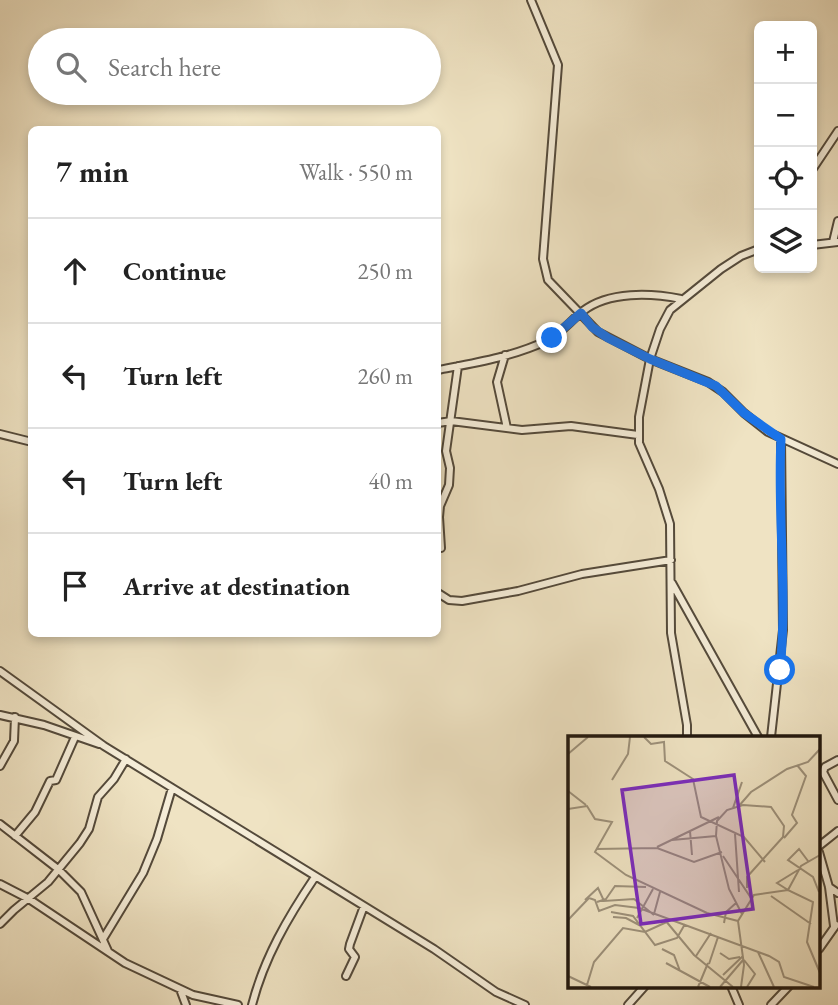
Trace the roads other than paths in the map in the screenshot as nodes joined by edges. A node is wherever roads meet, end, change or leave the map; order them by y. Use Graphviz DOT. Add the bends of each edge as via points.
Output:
graph roads {
  1 [pos="531,0"];
  2 [pos="838,131"];
  3 [pos="817,162"];
  4 [pos="838,221"];
  5 [pos="836,242"];
  6 [pos="817,244"];
  7 [pos="754,251"];
  8 [pos="681,299"];
  9 [pos="581,313"];
  10 [pos="505,355"];
  11 [pos="650,359"];
  12 [pos="458,366"];
  13 [pos="441,369"];
  14 [pos="451,421"];
  15 [pos="441,423"];
  16 [pos="507,428"];
  17 [pos="0,434"];
  18 [pos="638,435"];
  19 [pos="781,439"];
  20 [pos="28,441"];
  21 [pos="838,464"];
  22 [pos="441,504"];
  23 [pos="671,560"];
  24 [pos="670,579"];
  25 [pos="441,595"];
  26 [pos="0,671"];
  27 [pos="0,715"];
  28 [pos="15,717"];
  29 [pos="687,736"];
  30 [pos="757,736"];
  31 [pos="771,736"];
  32 [pos="75,737"];
  33 [pos="104,746"];
  34 [pos="126,759"];
  35 [pos="838,760"];
  36 [pos="0,766"];
  37 [pos="172,788"];
  38 [pos="838,800"];
  39 [pos="0,824"];
  40 [pos="838,831"];
  41 [pos="15,836"];
  42 [pos="820,845"];
  43 [pos="58,869"];
  44 [pos="315,877"];
  45 [pos="822,878"];
  46 [pos="0,884"];
  47 [pos="829,887"];
  48 [pos="838,893"];
  49 [pos="29,899"];
  50 [pos="364,906"];
  51 [pos="0,924"];
  52 [pos="836,924"];
  53 [pos="103,939"];
  54 [pos="820,948"];
  55 [pos="108,952"];
  56 [pos="346,976"];
  57 [pos="643,988"];
  58 [pos="732,988"];
  59 [pos="787,988"];
  60 [pos="180,989"];
  61 [pos="236,1004"];
  62 [pos="186,1005"];
  63 [pos="222,1005"];
  64 [pos="252,1005"];
  65 [pos="524,1005"];
  66 [pos="628,1005"];
  67 [pos="739,1005"];
  68 [pos="771,1005"];
  1 -- 9 [label="street" via="558,65 544,267 548,280"];
  2 -- 3 [label="street"];
  4 -- 5 [label="street"];
  5 -- 6 [label="street"];
  7 -- 8 [label="street"];
  8 -- 9 [label="street" via="628,296 600,301"];
  8 -- 11 [label="street" via="663,322"];
  9 -- 10 [label="street" via="559,334"];
  9 -- 11 [label="street" via="598,332"];
  10 -- 12 [label="street"];
  10 -- 16 [label="street" via="497,382"];
  11 -- 18 [label="street"];
  11 -- 19 [label="street" via="716,386"];
  12 -- 13 [label="street"];
  12 -- 14 [label="street"];
  14 -- 15 [label="street"];
  14 -- 16 [label="street"];
  14 -- 22 [label="street" via="446,451 449,485"];
  16 -- 18 [label="street" via="571,426"];
  17 -- 20 [label="street"];
  18 -- 23 [label="street" via="666,509"];
  19 -- 21 [label="street"];
  19 -- 31 [label="street" via="783,630"];
  23 -- 24 [label="street"];
  23 -- 25 [label="street" via="462,601"];
  24 -- 29 [label="street" via="671,633"];
  24 -- 30 [label="street"];
  26 -- 33 [label="street"];
  27 -- 28 [label="street"];
  28 -- 32 [label="street"];
  28 -- 36 [label="street" via="14,741"];
  32 -- 33 [label="street"];
  32 -- 41 [label="street" via="57,780 50,780 35,812"];
  33 -- 34 [label="street"];
  34 -- 37 [label="street"];
  34 -- 43 [label="street" via="97,797 85,837"];
  35 -- 38 [label="street" via="823,772"];
  37 -- 44 [label="street"];
  37 -- 53 [label="street" via="143,873"];
  39 -- 41 [label="street"];
  40 -- 42 [label="street"];
  41 -- 43 [label="street"];
  43 -- 49 [label="street"];
  43 -- 53 [label="street" via="87,900"];
  44 -- 50 [label="street"];
  44 -- 64 [label="street" via="280,930"];
  45 -- 47 [label="street"];
  46 -- 49 [label="street"];
  47 -- 48 [label="street"];
  47 -- 52 [label="street"];
  49 -- 51 [label="street"];
  49 -- 55 [label="street"];
  50 -- 56 [label="street" via="350,944 355,955"];
  50 -- 65 [label="street" via="496,992"];
  52 -- 54 [label="street"];
  53 -- 55 [label="street"];
  55 -- 60 [label="street"];
  57 -- 66 [label="street"];
  58 -- 67 [label="street"];
  59 -- 68 [label="street"];
  60 -- 61 [label="street"];
  60 -- 62 [label="street"];
  61 -- 63 [label="street"];
}
